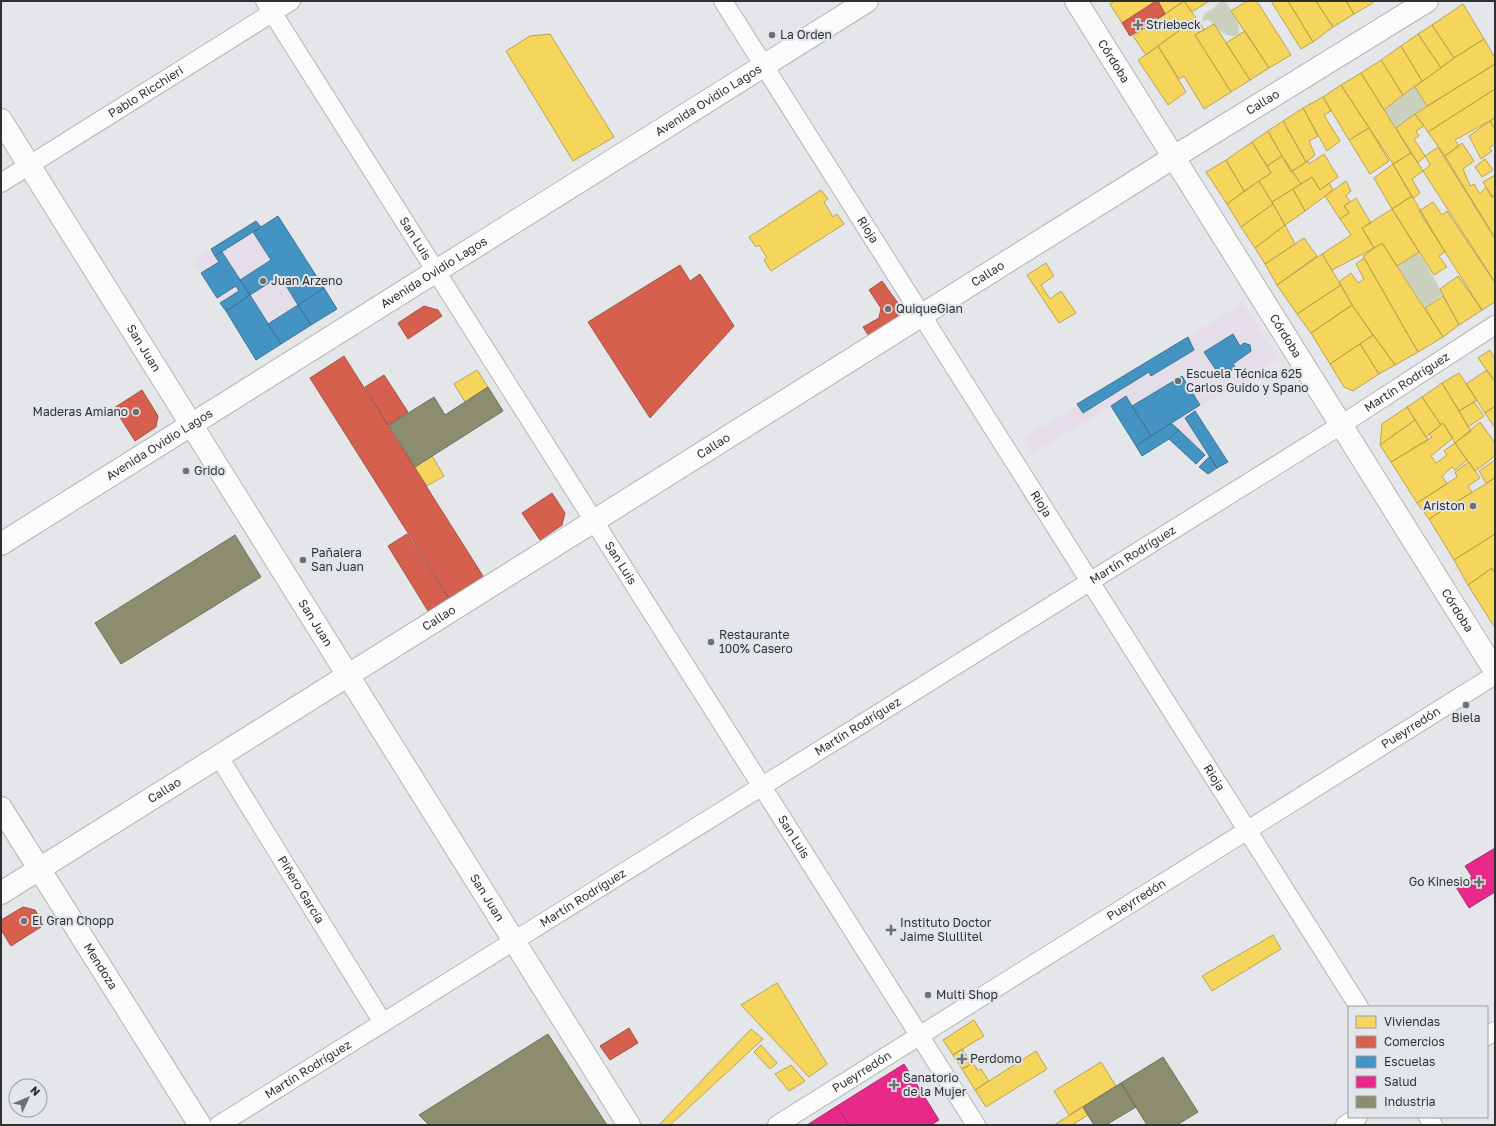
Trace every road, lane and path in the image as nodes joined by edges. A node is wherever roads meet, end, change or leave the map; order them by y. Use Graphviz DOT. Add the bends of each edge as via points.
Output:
graph roads {
  1 [pos="291,1"];
  2 [pos="723,1"];
  3 [pos="868,1"];
  4 [pos="1076,1"];
  5 [pos="1427,1"];
  6 [pos="269,7"];
  7 [pos="764,66"];
  8 [pos="1,120"];
  9 [pos="1174,157"];
  10 [pos="29,165"];
  11 [pos="1,183"];
  12 [pos="436,271"];
  13 [pos="922,315"];
  14 [pos="1495,326"];
  15 [pos="191,425"];
  16 [pos="1341,425"];
  17 [pos="594,521"];
  18 [pos="1,544"];
  19 [pos="1091,581"];
  20 [pos="1495,671"];
  21 [pos="1495,675"];
  22 [pos="348,676"];
  23 [pos="219,757"];
  24 [pos="762,786"];
  25 [pos="1,808"];
  26 [pos="1249,830"];
  27 [pos="39,869"];
  28 [pos="1,893"];
  29 [pos="514,941"];
  30 [pos="1358,1006"];
  31 [pos="382,1023"];
  32 [pos="920,1036"];
  33 [pos="1356,1118"];
  34 [pos="200,1125"];
  35 [pos="219,1125"];
  36 [pos="629,1125"];
  37 [pos="777,1125"];
  38 [pos="976,1125"];
  39 [pos="1345,1125"];
  1 -- 6 [label="street, Pablo Ricchieri"];
  2 -- 7 [label="street, Rioja"];
  3 -- 7 [label="main road, Avenida Ovidio Lagos"];
  4 -- 9 [label="main road, Córdoba"];
  5 -- 9 [label="main road, Callao"];
  6 -- 10 [label="street, Pablo Ricchieri"];
  6 -- 12 [label="street, San Luis"];
  7 -- 12 [label="main road, Avenida Ovidio Lagos"];
  7 -- 13 [label="street, Rioja"];
  8 -- 10 [label="main road, San Juan"];
  9 -- 13 [label="main road, Callao"];
  9 -- 16 [label="main road, Córdoba"];
  10 -- 11 [label="street, Pablo Ricchieri"];
  10 -- 15 [label="main road, San Juan"];
  12 -- 15 [label="main road, Avenida Ovidio Lagos"];
  12 -- 17 [label="street, San Luis"];
  13 -- 17 [label="main road, Callao"];
  13 -- 19 [label="street, Rioja"];
  14 -- 16 [label="street, Martín Rodríguez"];
  15 -- 18 [label="main road, Avenida Ovidio Lagos"];
  15 -- 22 [label="main road, San Juan"];
  16 -- 19 [label="street, Martín Rodríguez"];
  16 -- 20 [label="main road, Córdoba"];
  17 -- 22 [label="main road, Callao"];
  17 -- 24 [label="street, San Luis"];
  19 -- 24 [label="street, Martín Rodríguez"];
  19 -- 26 [label="street, Rioja"];
  21 -- 26 [label="street, Pueyrredón"];
  22 -- 23 [label="main road, Callao"];
  22 -- 29 [label="main road, San Juan"];
  23 -- 27 [label="main road, Callao"];
  23 -- 31 [label="street, Piñero García"];
  24 -- 29 [label="street, Martín Rodríguez"];
  24 -- 32 [label="street, San Luis"];
  25 -- 27 [label="main road, Mendoza"];
  26 -- 30 [label="street, Rioja"];
  26 -- 32 [label="street, Pueyrredón"];
  27 -- 28 [label="main road, Callao"];
  27 -- 34 [label="main road, Mendoza"];
  29 -- 31 [label="street, Martín Rodríguez"];
  29 -- 36 [label="main road, San Juan"];
  31 -- 35 [label="street, Martín Rodríguez"];
  32 -- 37 [label="street, Pueyrredón"];
  32 -- 38 [label="street, San Luis"];
  33 -- 39 [label="street"];
}
